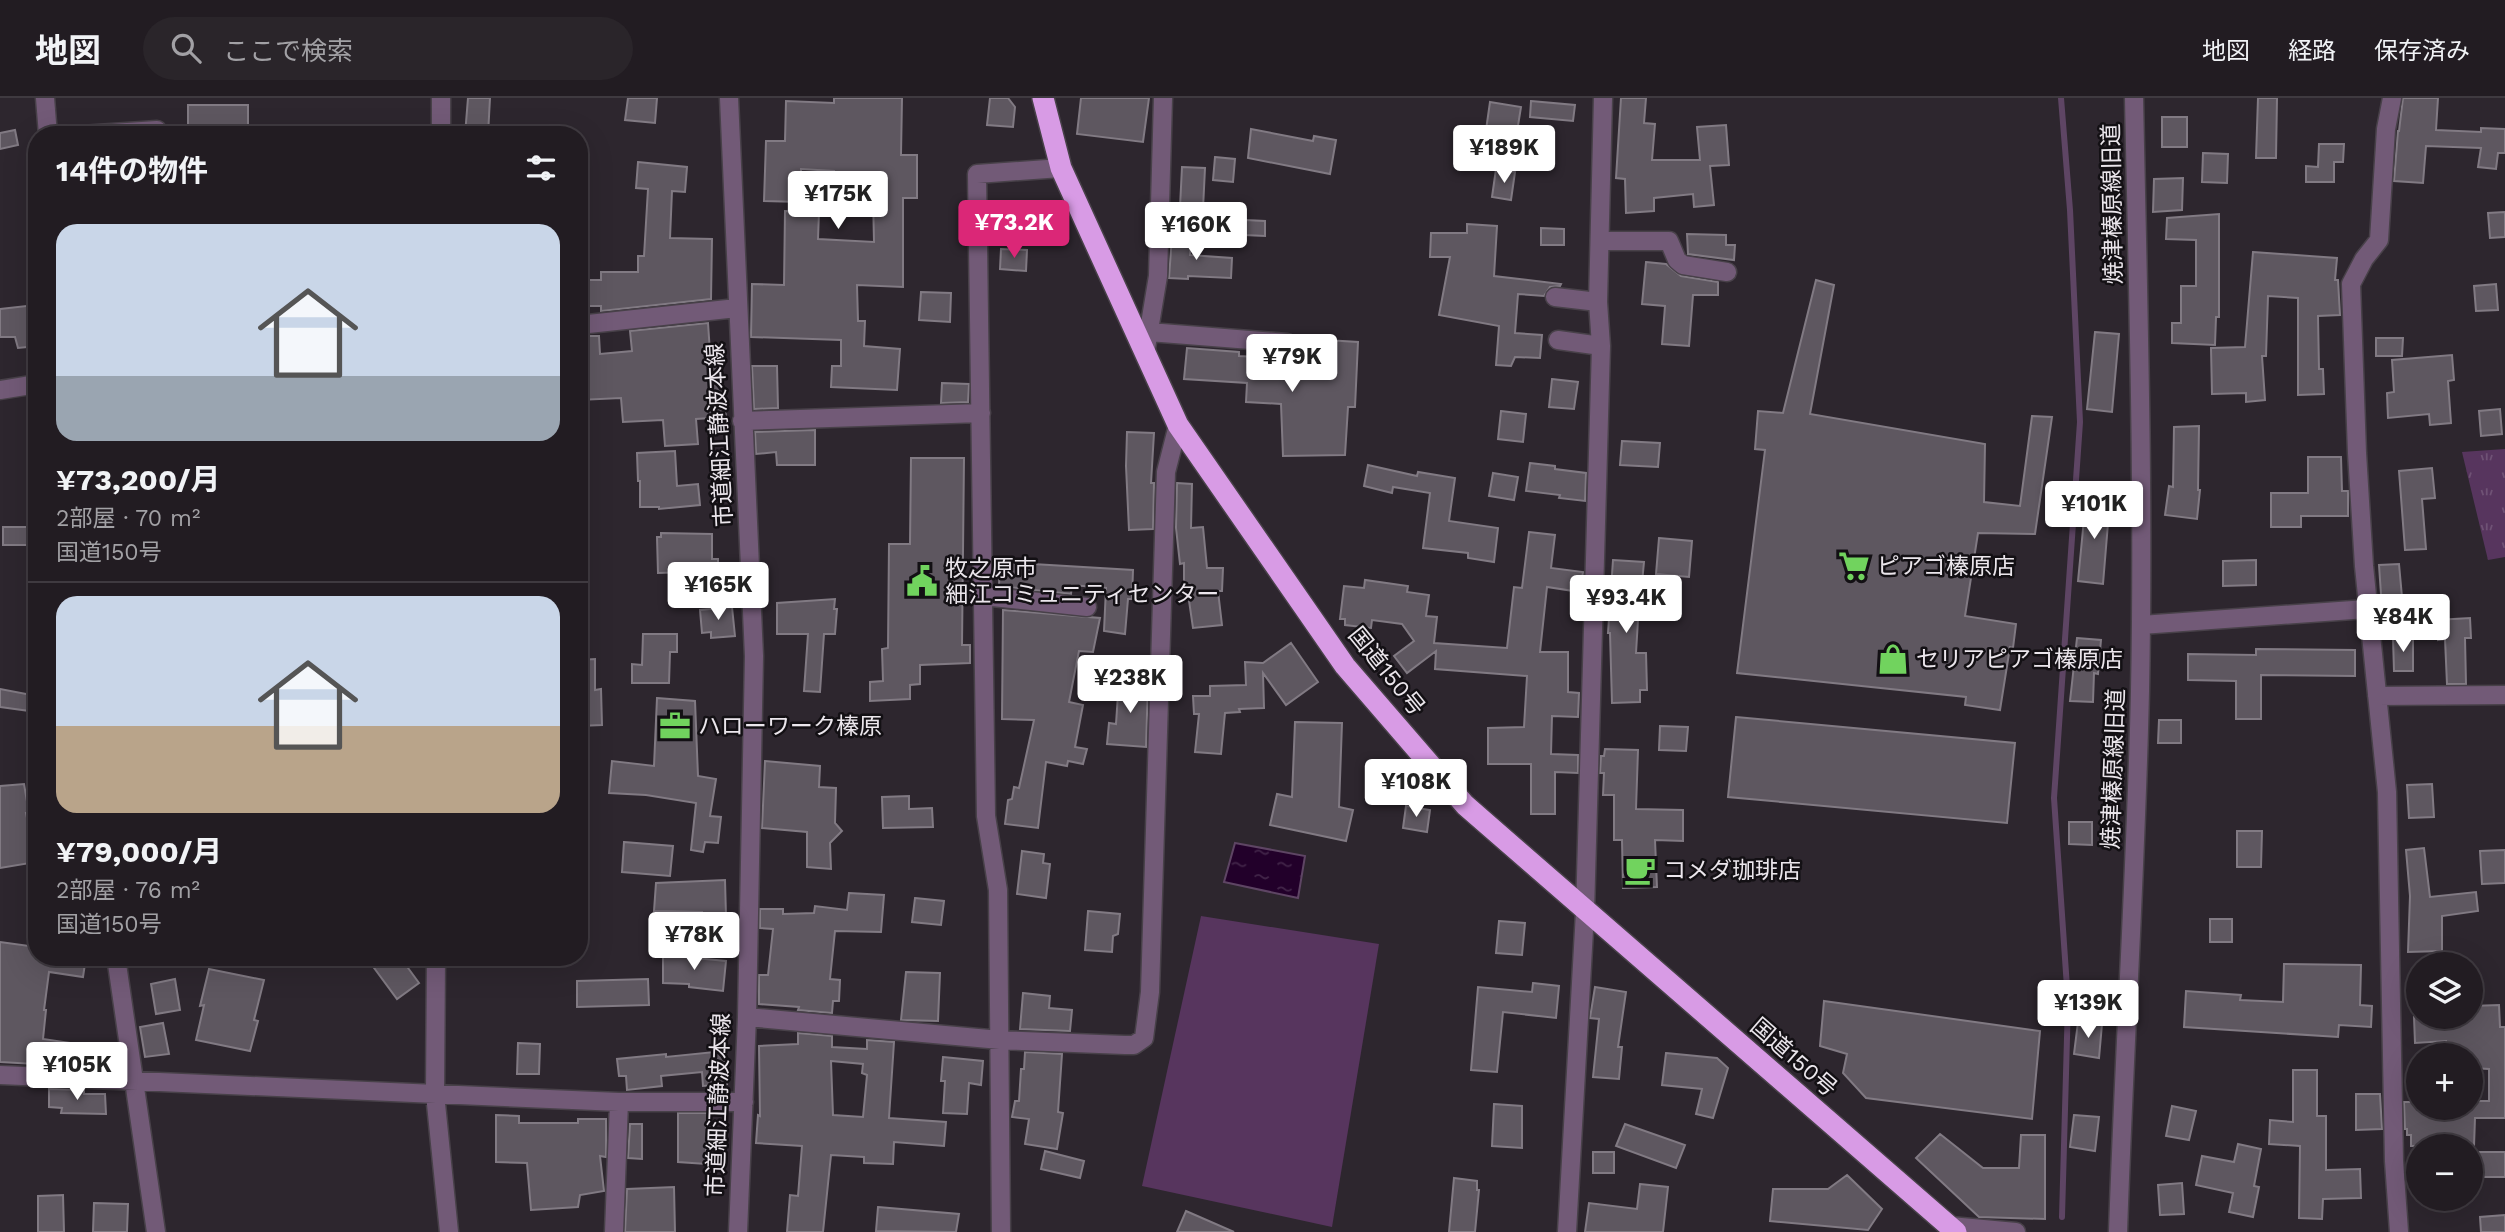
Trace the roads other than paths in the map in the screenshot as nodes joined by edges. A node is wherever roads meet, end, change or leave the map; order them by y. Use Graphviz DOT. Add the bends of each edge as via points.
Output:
graph roads {
  1 [pos="45,98"];
  2 [pos="441,98"];
  3 [pos="729,98"];
  4 [pos="1043,98"];
  5 [pos="1163,98"];
  6 [pos="1603,98"];
  7 [pos="2134,98"];
  8 [pos="2392,98"];
  9 [pos="47,126"];
  10 [pos="441,126"];
  11 [pos="1061,168"];
  12 [pos="1600,242"];
  13 [pos="1727,272"];
  14 [pos="1555,297"];
  15 [pos="1598,302"];
  16 [pos="737,308"];
  17 [pos="588,324"];
  18 [pos="1149,331"];
  19 [pos="1558,340"];
  20 [pos="1287,343"];
  21 [pos="1601,346"];
  22 [pos="1145,354"];
  23 [pos="28,385"];
  24 [pos="0,390"];
  25 [pos="981,413"];
  26 [pos="742,421"];
  27 [pos="1178,425"];
  28 [pos="983,596"];
  29 [pos="1087,607"];
  30 [pos="2367,609"];
  31 [pos="2141,625"];
  32 [pos="2505,695"];
  33 [pos="2377,696"];
  34 [pos="1585,912"];
  35 [pos="117,966"];
  36 [pos="436,966"];
  37 [pos="747,1017"];
  38 [pos="1000,1040"];
  39 [pos="0,1075"];
  40 [pos="132,1081"];
  41 [pos="435,1094"];
  42 [pos="619,1101"];
  43 [pos="744,1102"];
  44 [pos="1953,1229"];
  45 [pos="156,1232"];
  46 [pos="449,1232"];
  47 [pos="614,1232"];
  48 [pos="737,1232"];
  49 [pos="1001,1232"];
  50 [pos="1567,1232"];
  51 [pos="2016,1232"];
  52 [pos="2118,1232"];
  53 [pos="2399,1232"];
  1 -- 9 [label="street"];
  2 -- 10 [label="street"];
  3 -- 16 [label="street, 市道細江静波本線"];
  4 -- 11 [label="highway, 国道150号"];
  5 -- 18 [label="street" via="1158,276"];
  6 -- 12 [label="street"];
  7 -- 31 [label="street, 焼津榛原線旧道"];
  8 -- 30 [label="street" via="2379,240 2351,284"];
  11 -- 22 [label="highway, 国道150号"];
  11 -- 25 [label="street" via="977,174"];
  12 -- 13 [label="street" via="1669,242 1683,265"];
  12 -- 15 [label="street"];
  14 -- 15 [label="street"];
  15 -- 21 [label="street"];
  16 -- 17 [label="street"];
  16 -- 26 [label="street, 市道細江静波本線"];
  18 -- 20 [label="street"];
  18 -- 22 [label="street"];
  19 -- 21 [label="street"];
  21 -- 34 [label="street"];
  22 -- 27 [label="highway, 国道150号"];
  23 -- 24 [label="street"];
  25 -- 26 [label="street"];
  25 -- 28 [label="street"];
  26 -- 37 [label="street, 市道細江静波本線" via="754,656"];
  27 -- 34 [label="highway, 国道150号" via="1345,666 1465,805"];
  27 -- 38 [label="street" via="1166,472 1146,1033 1141,1041 1125,1045"];
  28 -- 29 [label="street"];
  28 -- 38 [label="street" via="986,816 998,890"];
  30 -- 31 [label="street"];
  30 -- 33 [label="street"];
  31 -- 52 [label="street, 焼津榛原線旧道"];
  32 -- 33 [label="street"];
  33 -- 53 [label="street" via="2387,792 2393,1161"];
  34 -- 44 [label="highway, 国道150号"];
  34 -- 50 [label="street"];
  35 -- 40 [label="street"];
  36 -- 41 [label="street"];
  37 -- 38 [label="street"];
  37 -- 43 [label="street, 市道細江静波本線"];
  38 -- 49 [label="street"];
  39 -- 40 [label="street"];
  40 -- 41 [label="street"];
  40 -- 45 [label="street"];
  41 -- 42 [label="street"];
  41 -- 46 [label="street"];
  42 -- 43 [label="street"];
  42 -- 47 [label="street"];
  43 -- 48 [label="street, 市道細江静波本線"];
  44 -- 51 [label="street"];
}
